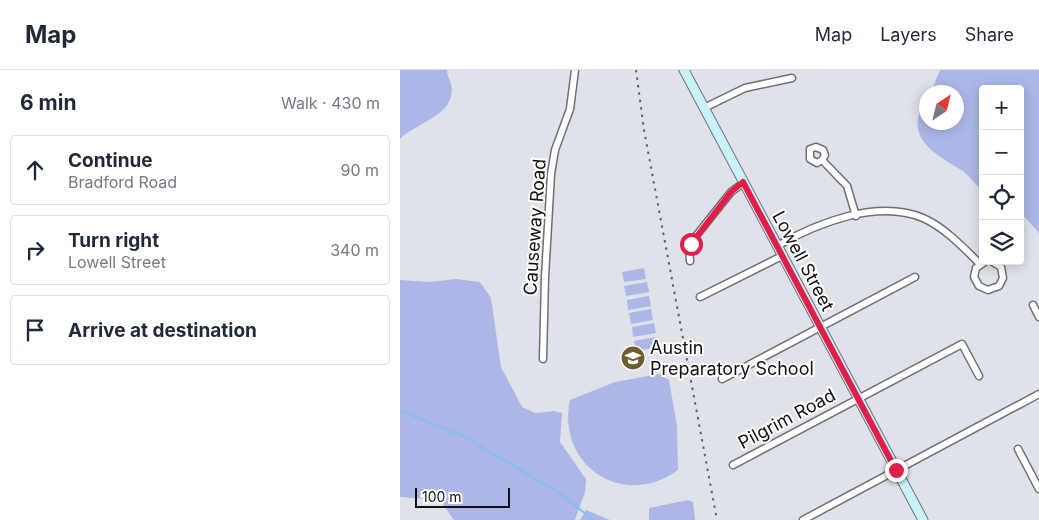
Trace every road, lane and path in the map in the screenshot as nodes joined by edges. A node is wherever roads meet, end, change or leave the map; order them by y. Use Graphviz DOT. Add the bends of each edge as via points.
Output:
graph roads {
  1 [pos="575,70"];
  2 [pos="684,70"];
  3 [pos="792,78"];
  4 [pos="704,108"];
  5 [pos="822,160"];
  6 [pos="743,182"];
  7 [pos="856,216"];
  8 [pos="777,246"];
  9 [pos="782,256"];
  10 [pos="979,260"];
  11 [pos="690,261"];
  12 [pos="981,265"];
  13 [pos="998,265"];
  14 [pos="915,277"];
  15 [pos="700,297"];
  16 [pos="1033,305"];
  17 [pos="1039,317"];
  18 [pos="820,327"];
  19 [pos="543,359"];
  20 [pos="979,376"];
  21 [pos="722,380"];
  22 [pos="1039,394"];
  23 [pos="858,399"];
  24 [pos="1018,449"];
  25 [pos="733,465"];
  26 [pos="896,470"];
  27 [pos="1039,489"];
  28 [pos="803,520"];
  29 [pos="923,520"];
  1 -- 19 [label="street, Causeway Road" via="570,109 555,150 551,174"];
  2 -- 4 [label="main road, Lowell Street"];
  3 -- 4 [label="street" via="745,88"];
  4 -- 6 [label="main road, Lowell Street"];
  5 -- 7 [label="street" via="847,186"];
  6 -- 8 [label="main road, Lowell Street"];
  6 -- 11 [label="street" via="731,192 692,241"];
  7 -- 8 [label="street" via="822,223"];
  7 -- 10 [label="street" via="890,212 923,218"];
  8 -- 9 [label="main road, Lowell Street"];
  9 -- 15 [label="street"];
  9 -- 18 [label="main road, Lowell Street"];
  12 -- 13 [label="street" via="975,270 975,280 981,288 992,290 1001,284 1004,275"];
  14 -- 18 [label="street"];
  16 -- 17 [label="street"];
  18 -- 21 [label="street"];
  18 -- 23 [label="main road, Lowell Street"];
  20 -- 23 [label="street, Pilgrim Road" via="962,344"];
  22 -- 26 [label="street"];
  23 -- 25 [label="street, Pilgrim Road"];
  23 -- 26 [label="main road, Lowell Street"];
  24 -- 27 [label="street"];
  26 -- 28 [label="street"];
  26 -- 29 [label="main road, Lowell Street"];
}
